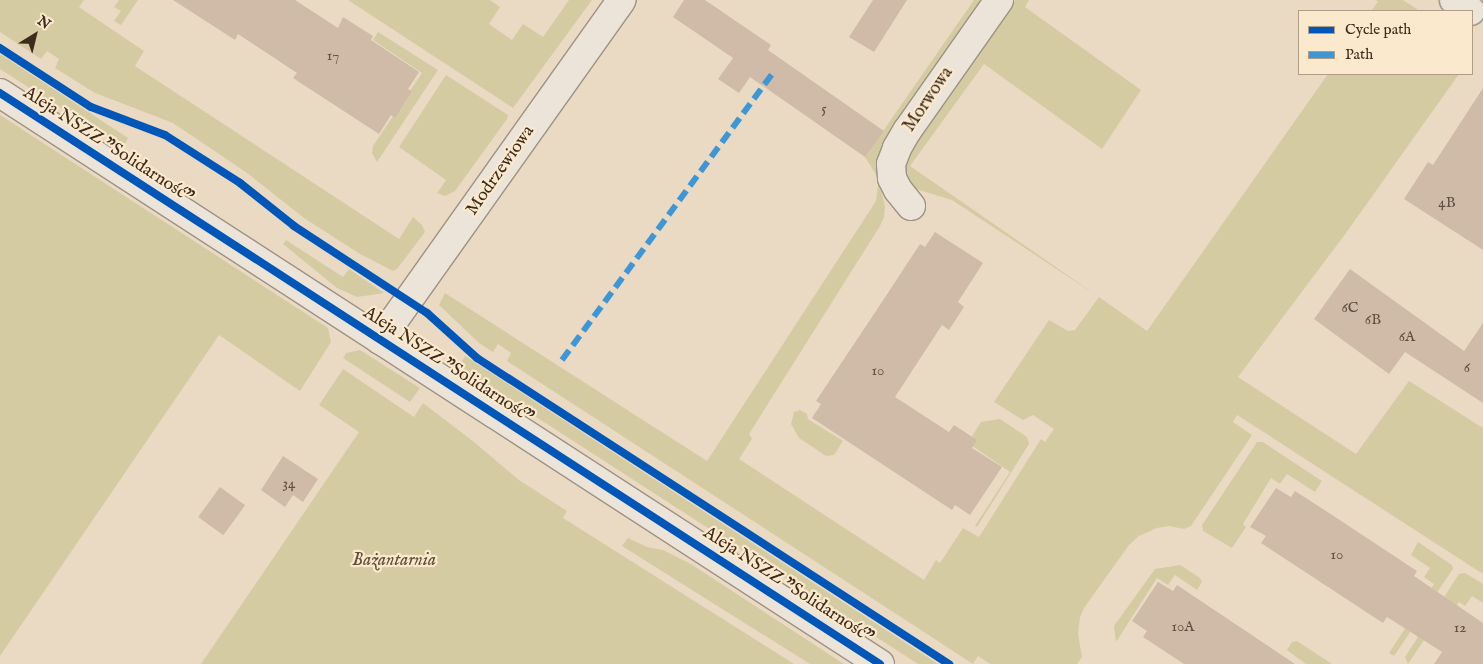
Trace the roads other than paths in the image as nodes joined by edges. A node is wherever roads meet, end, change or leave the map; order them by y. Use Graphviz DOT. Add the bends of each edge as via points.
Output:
graph roads {
  1 [pos="622,0"];
  2 [pos="998,0"];
  3 [pos="1454,0"];
  4 [pos="1468,10"];
  5 [pos="0,93"];
  6 [pos="911,206"];
  7 [pos="380,340"];
  8 [pos="880,664"];
  1 -- 7 [label="street, Modrzewiowa"];
  2 -- 6 [label="street, Morwowa" via="897,148 891,164 892,178"];
  3 -- 4 [label="street"];
  5 -- 7 [label="street, Aleja NSZZ \"Solidarność\""];
  7 -- 8 [label="street, Aleja NSZZ \"Solidarność\""];
}
